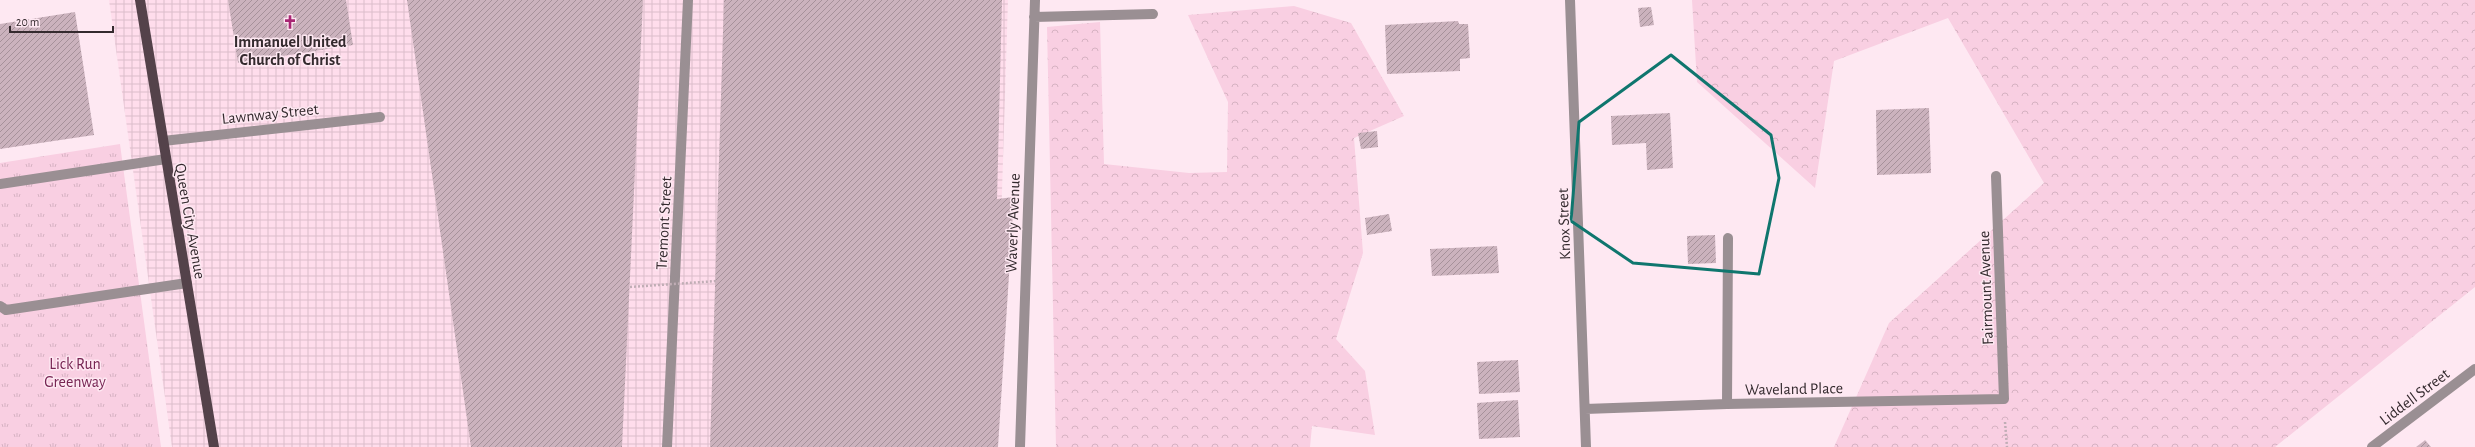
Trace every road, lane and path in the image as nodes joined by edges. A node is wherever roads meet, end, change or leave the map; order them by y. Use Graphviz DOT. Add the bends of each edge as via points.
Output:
graph roads {
  1 [pos="140,0"];
  2 [pos="688,0"];
  3 [pos="1035,0"];
  4 [pos="1570,0"];
  5 [pos="1153,14"];
  6 [pos="1034,17"];
  7 [pos="380,117"];
  8 [pos="163,141"];
  9 [pos="166,158"];
  10 [pos="1996,176"];
  11 [pos="0,184"];
  12 [pos="1728,238"];
  13 [pos="717,281"];
  14 [pos="187,282"];
  15 [pos="630,287"];
  16 [pos="0,306"];
  17 [pos="2475,369"];
  18 [pos="2004,399"];
  19 [pos="1727,404"];
  20 [pos="1585,409"];
  21 [pos="214,447"];
  22 [pos="667,447"];
  23 [pos="1020,447"];
  24 [pos="1586,447"];
  25 [pos="2372,447"];
  1 -- 8 [label="main road, Queen City Avenue"];
  2 -- 22 [label="street, Tremont Street"];
  3 -- 6 [label="street, Waverly Avenue"];
  4 -- 20 [label="street, Knox Street"];
  5 -- 6 [label="street"];
  6 -- 23 [label="street, Waverly Avenue"];
  7 -- 8 [label="street, Lawnway Street"];
  8 -- 9 [label="main road, Queen City Avenue"];
  9 -- 11 [label="street"];
  9 -- 14 [label="main road, Queen City Avenue"];
  10 -- 18 [label="street, Fairmount Avenue"];
  12 -- 19 [label="street"];
  13 -- 15 [label="path, bridge"];
  14 -- 16 [label="street" via="6,310"];
  14 -- 21 [label="main road, Queen City Avenue"];
  17 -- 25 [label="street, Liddell Street"];
  18 -- 19 [label="street, Waveland Place"];
  19 -- 20 [label="street, Waveland Place"];
  20 -- 24 [label="street, Knox Street"];
}
